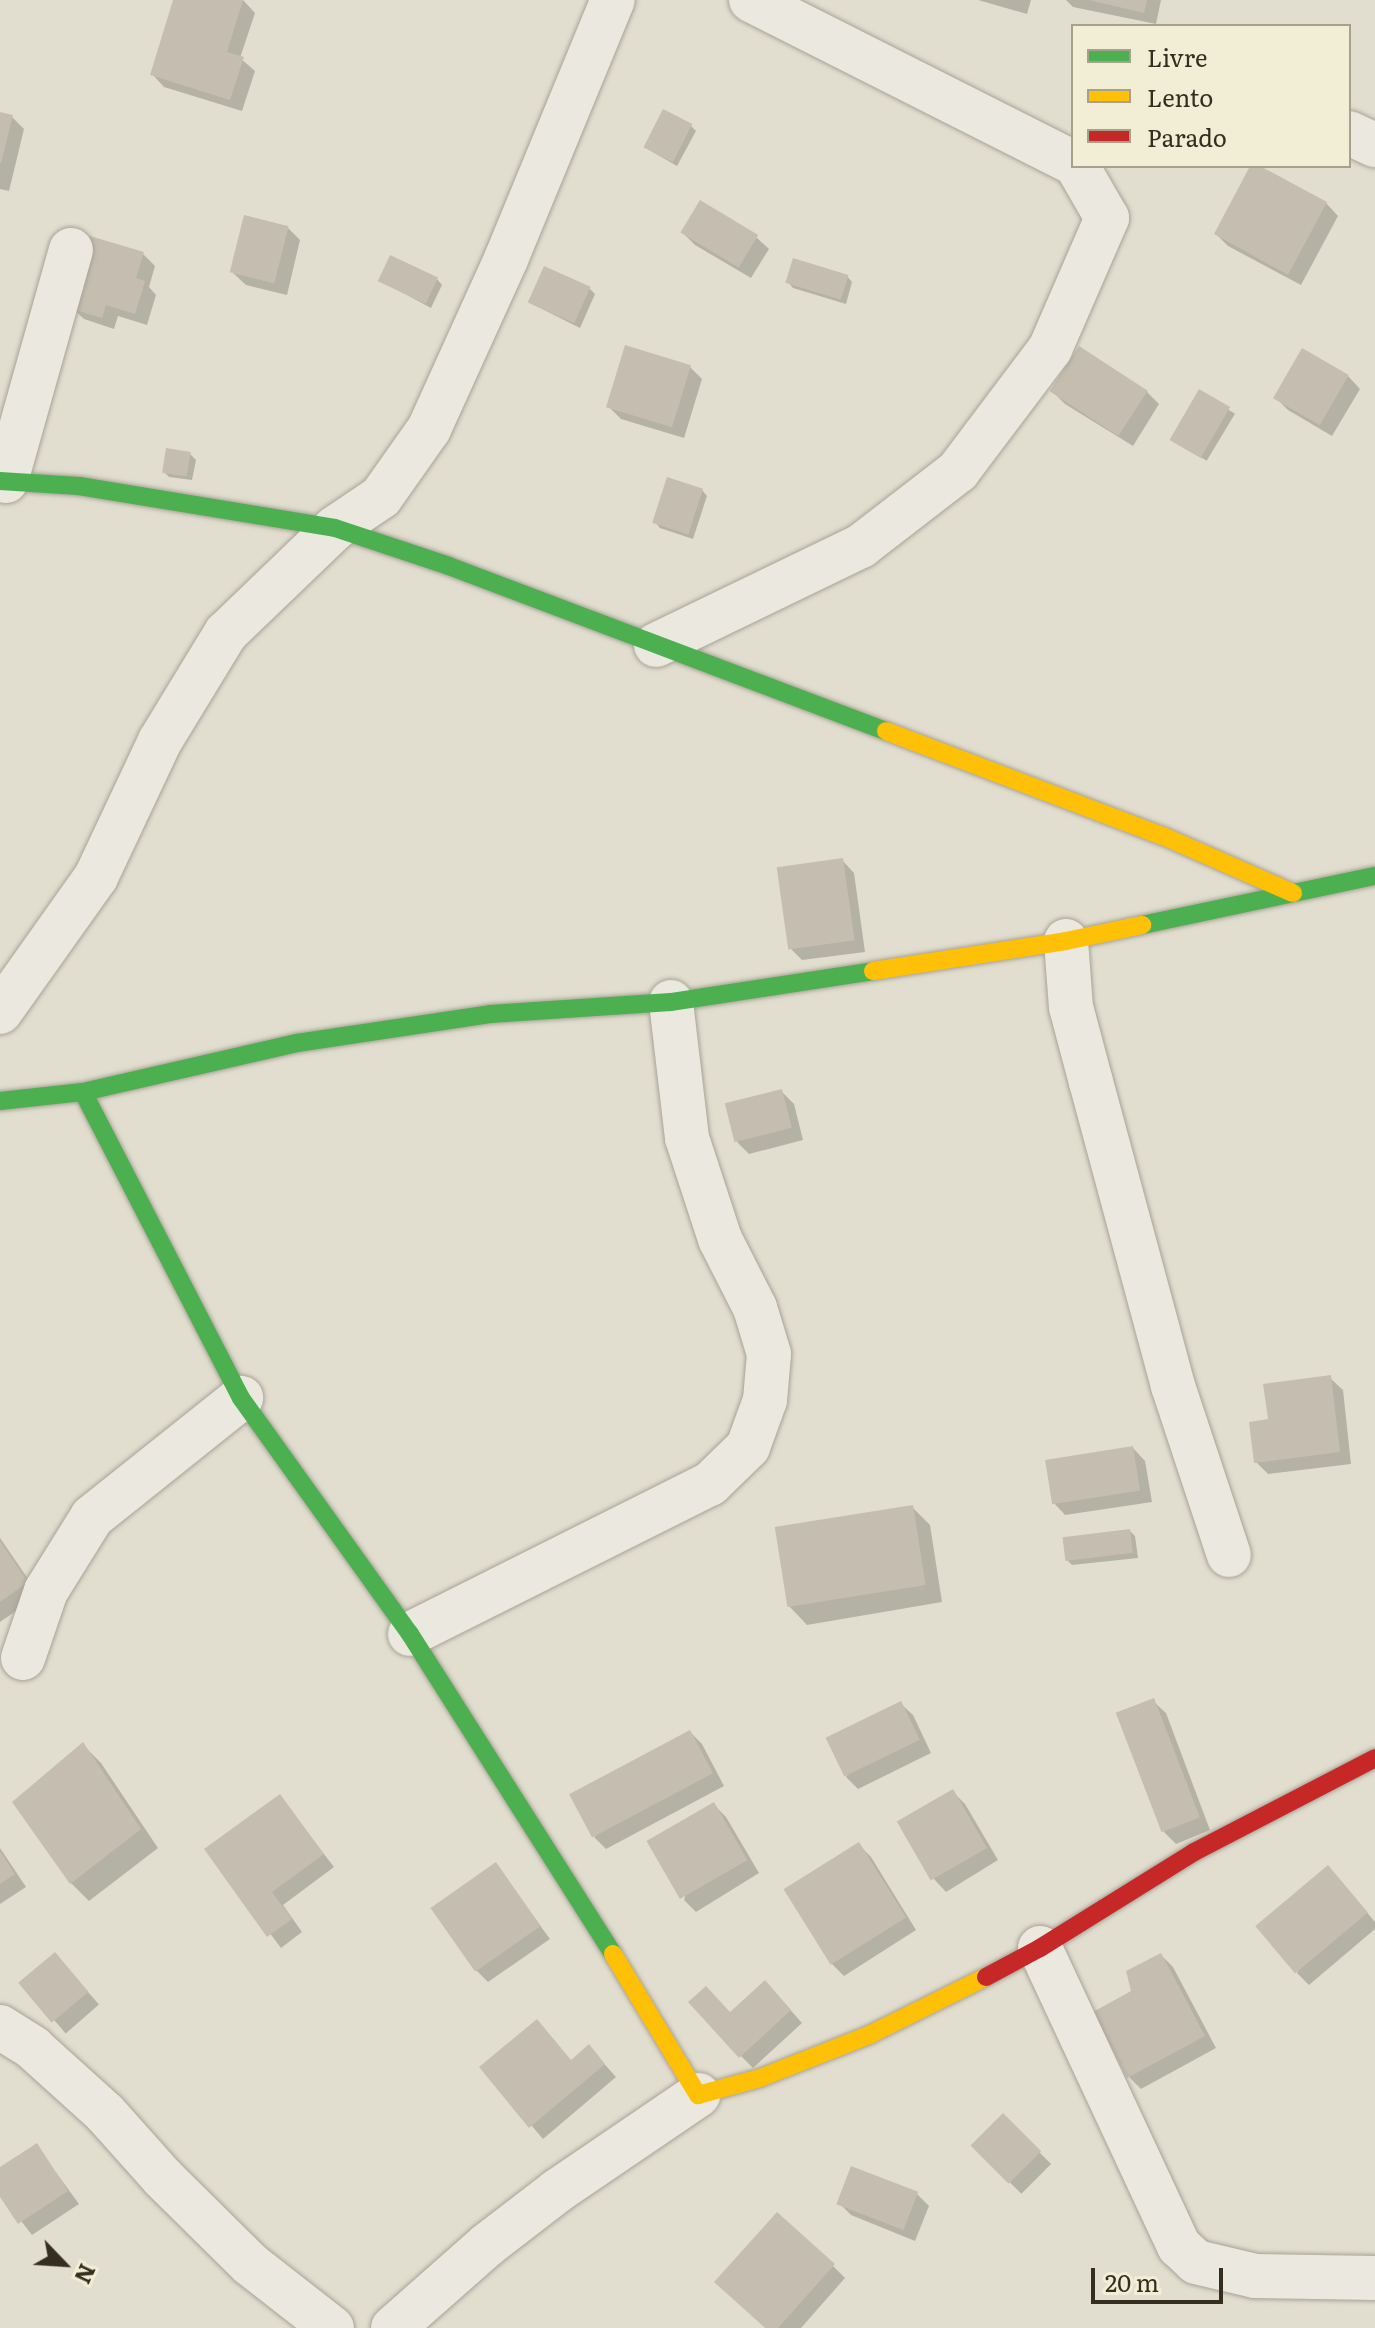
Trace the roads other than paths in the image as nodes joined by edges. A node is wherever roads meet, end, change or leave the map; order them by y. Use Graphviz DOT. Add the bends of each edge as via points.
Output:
graph roads {
  1 [pos="613,0"];
  2 [pos="751,0"];
  3 [pos="1351,134"];
  4 [pos="1375,145"];
  5 [pos="1071,162"];
  6 [pos="1077,168"];
  7 [pos="71,250"];
  8 [pos="3,481"];
  9 [pos="335,528"];
  10 [pos="656,645"];
  11 [pos="1373,874"];
  12 [pos="1293,893"];
  13 [pos="1066,941"];
  14 [pos="671,1002"];
  15 [pos="0,1012"];
  16 [pos="83,1092"];
  17 [pos="0,1101"];
  18 [pos="241,1398"];
  19 [pos="1229,1555"];
  20 [pos="410,1634"];
  21 [pos="23,1658"];
  22 [pos="1375,1758"];
  23 [pos="1040,1948"];
  24 [pos="0,2027"];
  25 [pos="698,2095"];
  26 [pos="1375,2278"];
  27 [pos="332,2328"];
  28 [pos="393,2328"];
  1 -- 9 [label="street" via="429,429 381,497"];
  2 -- 5 [label="street"];
  3 -- 4 [label="street"];
  6 -- 10 [label="street" via="1107,218 1050,349 958,471 861,546"];
  7 -- 8 [label="street"];
  8 -- 9 [label="street" via="79,486"];
  9 -- 10 [label="street"];
  9 -- 15 [label="street" via="226,633 160,741 96,877"];
  10 -- 12 [label="street" via="1163,836"];
  11 -- 12 [label="street"];
  12 -- 13 [label="street"];
  13 -- 14 [label="street"];
  13 -- 19 [label="street" via="1071,1007 1173,1386"];
  14 -- 16 [label="street" via="490,1014 297,1043"];
  14 -- 20 [label="street" via="687,1138 720,1239 755,1308 769,1354 765,1400 748,1447 710,1484"];
  16 -- 17 [label="street"];
  16 -- 18 [label="street"];
  18 -- 20 [label="street"];
  18 -- 21 [label="street" via="92,1517 46,1591"];
  20 -- 25 [label="street"];
  22 -- 23 [label="street" via="1194,1852"];
  23 -- 25 [label="street" via="869,2035 760,2078"];
  23 -- 26 [label="street" via="1179,2246 1196,2262 1255,2276"];
  24 -- 27 [label="street" via="33,2048 105,2113 250,2264"];
  25 -- 28 [label="street" via="557,2191"];
}
